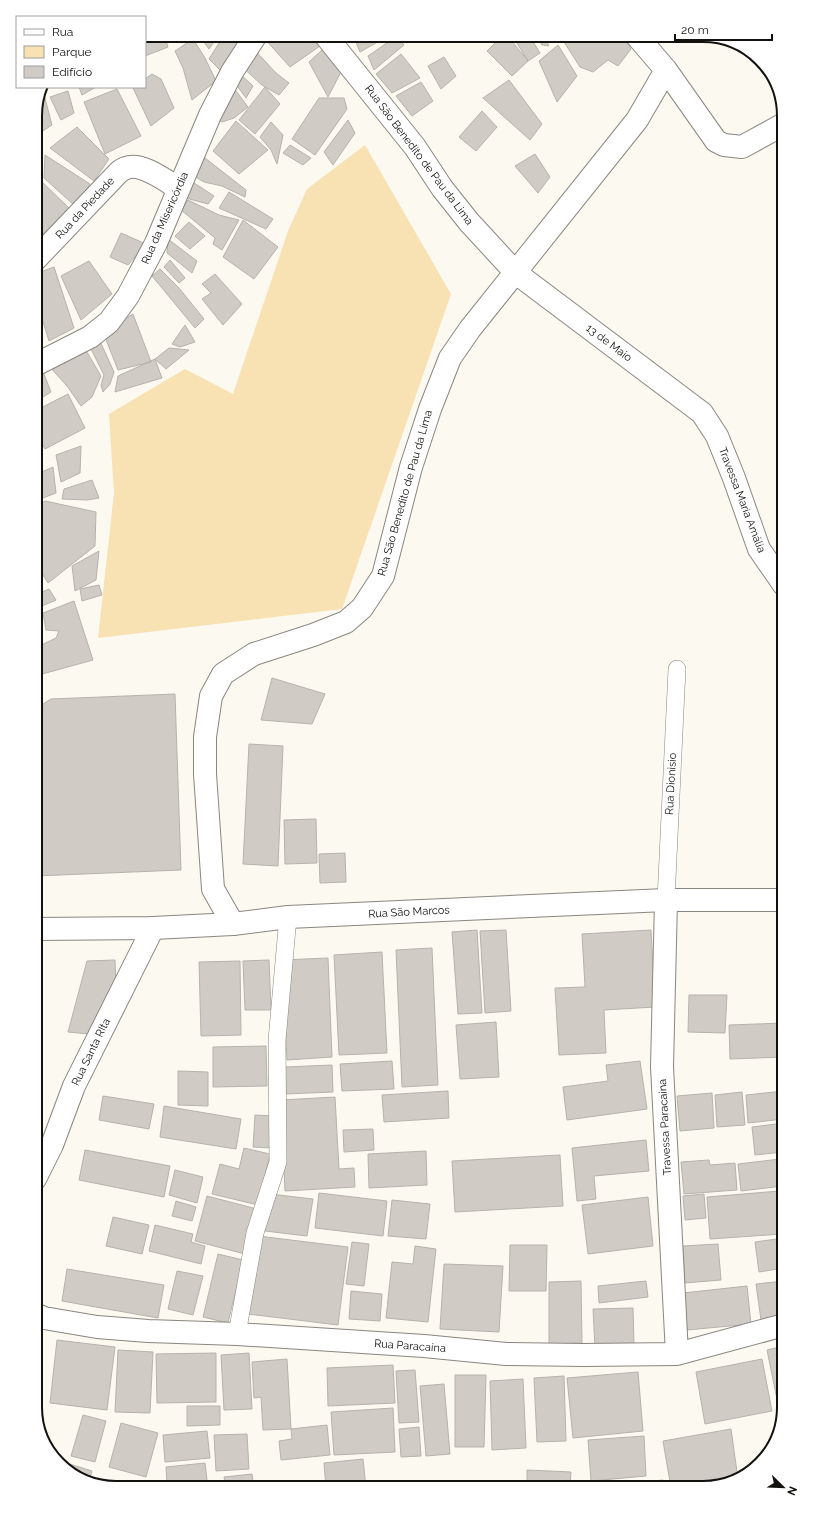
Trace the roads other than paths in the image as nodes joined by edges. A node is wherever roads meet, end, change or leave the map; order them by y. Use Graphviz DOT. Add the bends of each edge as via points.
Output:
graph roads {
  1 [pos="251,42"];
  2 [pos="331,42"];
  3 [pos="642,42"];
  4 [pos="666,70"];
  5 [pos="777,128"];
  6 [pos="179,189"];
  7 [pos="42,253"];
  8 [pos="516,273"];
  9 [pos="42,361"];
  10 [pos="702,413"];
  11 [pos="777,575"];
  12 [pos="677,669"];
  13 [pos="666,900"];
  14 [pos="777,900"];
  15 [pos="288,917"];
  16 [pos="233,924"];
  17 [pos="153,928"];
  18 [pos="42,929"];
  19 [pos="42,1164"];
  20 [pos="42,1317"];
  21 [pos="777,1328"];
  22 [pos="237,1334"];
  23 [pos="677,1354"];
  1 -- 6 [label="street, Rua da Misericórdia" via="216,103"];
  2 -- 8 [label="street, Rua São Benedito de Pau da Lima" via="415,147 468,222"];
  3 -- 4 [label="street"];
  4 -- 5 [label="street" via="716,140 724,145 742,147"];
  4 -- 8 [label="street, Rua São Benedito de Pau da Lima" via="637,120"];
  6 -- 7 [label="street, Rua da Piedade" via="144,168 127,167 118,172"];
  6 -- 9 [label="street, Rua da Misericórdia" via="156,243 128,296 109,322 90,337"];
  8 -- 10 [label="street, 13 de Maio"];
  8 -- 16 [label="street, Rua São Benedito de Pau da Lima" via="450,358 411,467 383,576 362,608 346,622 254,654 223,674 211,696 205,737 205,774 213,889"];
  10 -- 11 [label="street, Travessa Maria Amália" via="717,436 759,549"];
  12 -- 13 [label="lane, Rua Dionisio"];
  13 -- 14 [label="street, Rua São Marcos"];
  13 -- 15 [label="street, Rua São Marcos"];
  13 -- 23 [label="street, Travessa Paracaina" via="662,1067"];
  15 -- 16 [label="street, Rua São Marcos"];
  15 -- 22 [label="lane" via="277,1040 278,1162 255,1232"];
  16 -- 17 [label="street, Rua São Marcos"];
  17 -- 18 [label="street, Rua São Marcos"];
  17 -- 19 [label="street, Rua Santa RIta" via="74,1086"];
  20 -- 22 [label="street, Rua Paracaína" via="97,1327"];
  21 -- 23 [label="street, Rua Paracaína"];
  22 -- 23 [label="street, Rua Paracaína" via="506,1354"];
}
